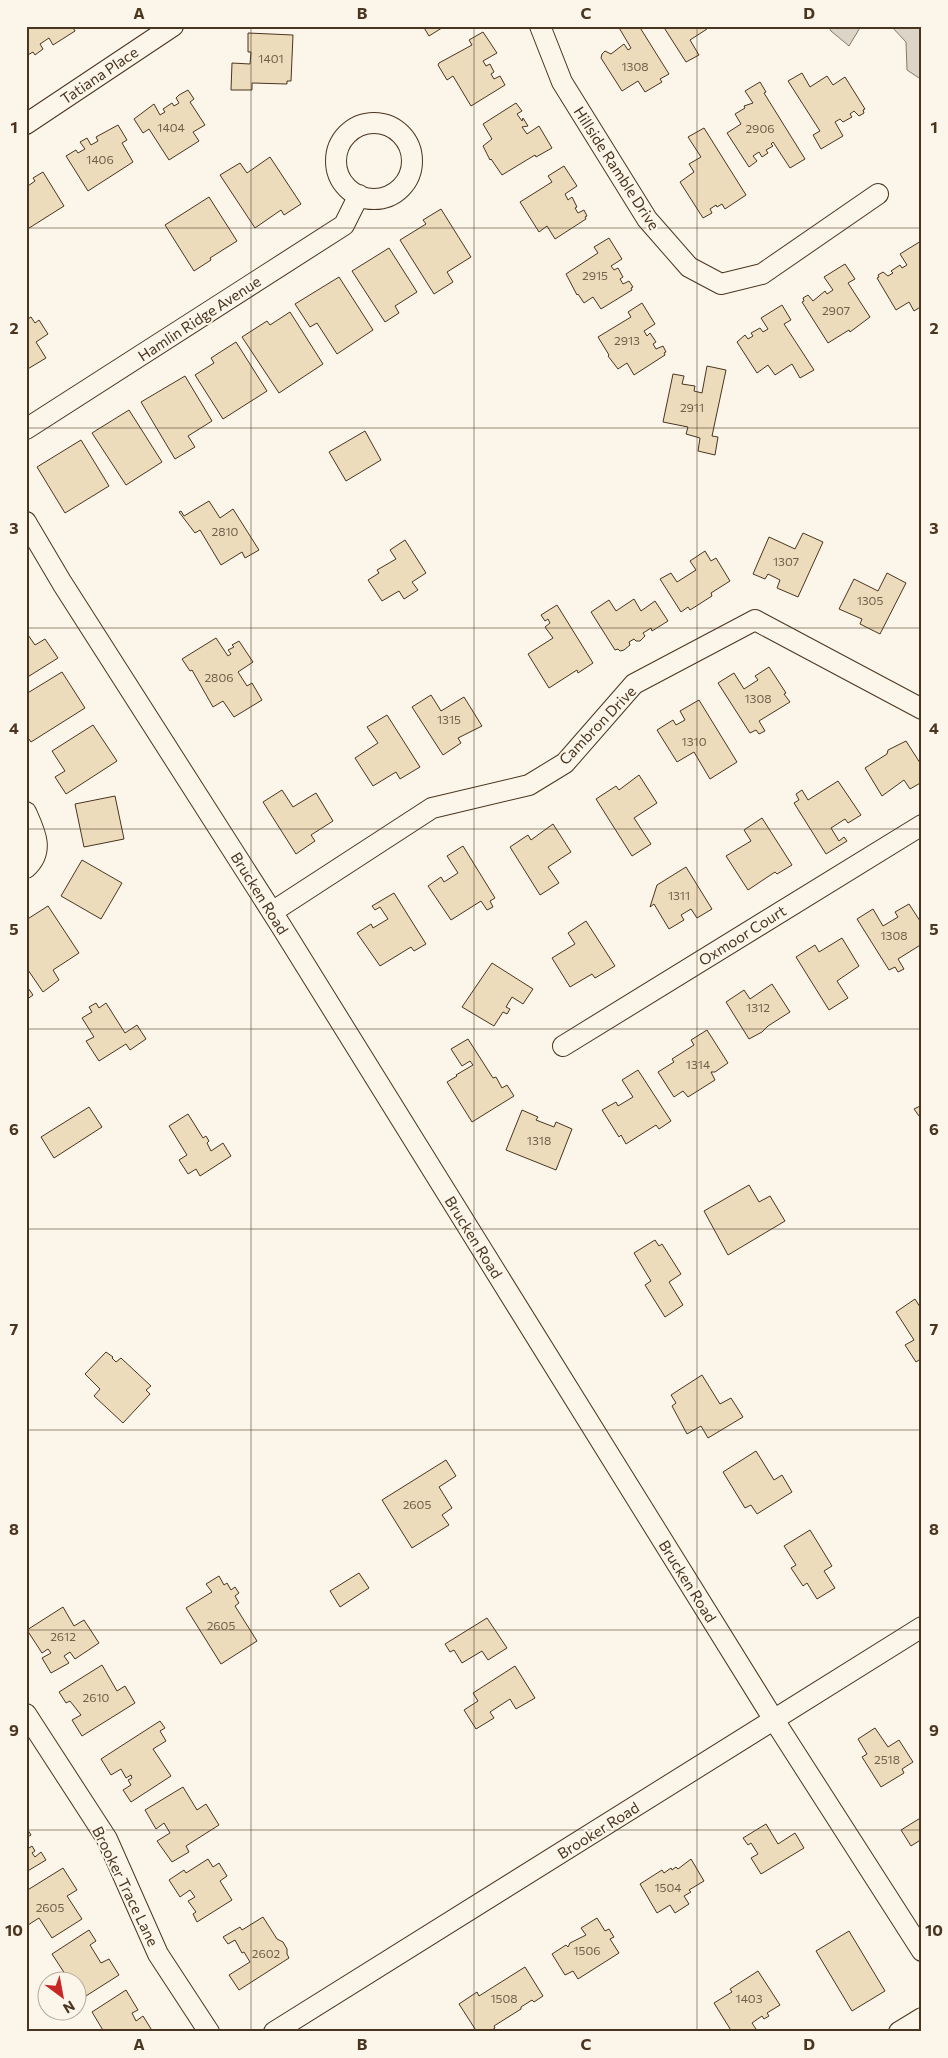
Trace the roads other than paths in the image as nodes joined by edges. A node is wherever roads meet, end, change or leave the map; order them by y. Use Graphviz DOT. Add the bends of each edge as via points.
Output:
graph roads {
  1 [pos="172,26"];
  2 [pos="540,26"];
  3 [pos="26,124"];
  4 [pos="878,194"];
  5 [pos="359,195"];
  6 [pos="26,428"];
  7 [pos="26,522"];
  8 [pos="922,709"];
  9 [pos="26,812"];
  10 [pos="922,824"];
  11 [pos="26,868"];
  12 [pos="272,912"];
  13 [pos="563,1046"];
  14 [pos="922,1627"];
  15 [pos="26,1714"];
  16 [pos="774,1720"];
  17 [pos="922,1951"];
  18 [pos="922,2018"];
  19 [pos="209,2032"];
  20 [pos="274,2032"];
  21 [pos="898,2032"];
  1 -- 3 [label="street, Tatiana Place"];
  2 -- 4 [label="street, Hillside Ramble Drive" via="562,82 647,219 689,267 721,284 762,274"];
  5 -- 6 [label="street, Hamlin Ridge Avenue" via="344,225"];
  7 -- 12 [label="street, Brucken Road"];
  8 -- 12 [label="street, Cambron Drive" via="755,620 634,684 564,763 529,785 432,808"];
  9 -- 11 [label="street" via="38,845 33,862"];
  10 -- 13 [label="street, Oxmoor Court"];
  12 -- 16 [label="street, Brucken Road"];
  14 -- 16 [label="street, Brooker Road"];
  15 -- 19 [label="street, Brooker Trace Lane" via="107,1840 158,1954"];
  16 -- 17 [label="street, Brucken Road"];
  16 -- 20 [label="street, Brooker Road"];
  18 -- 21 [label="street"];
}
